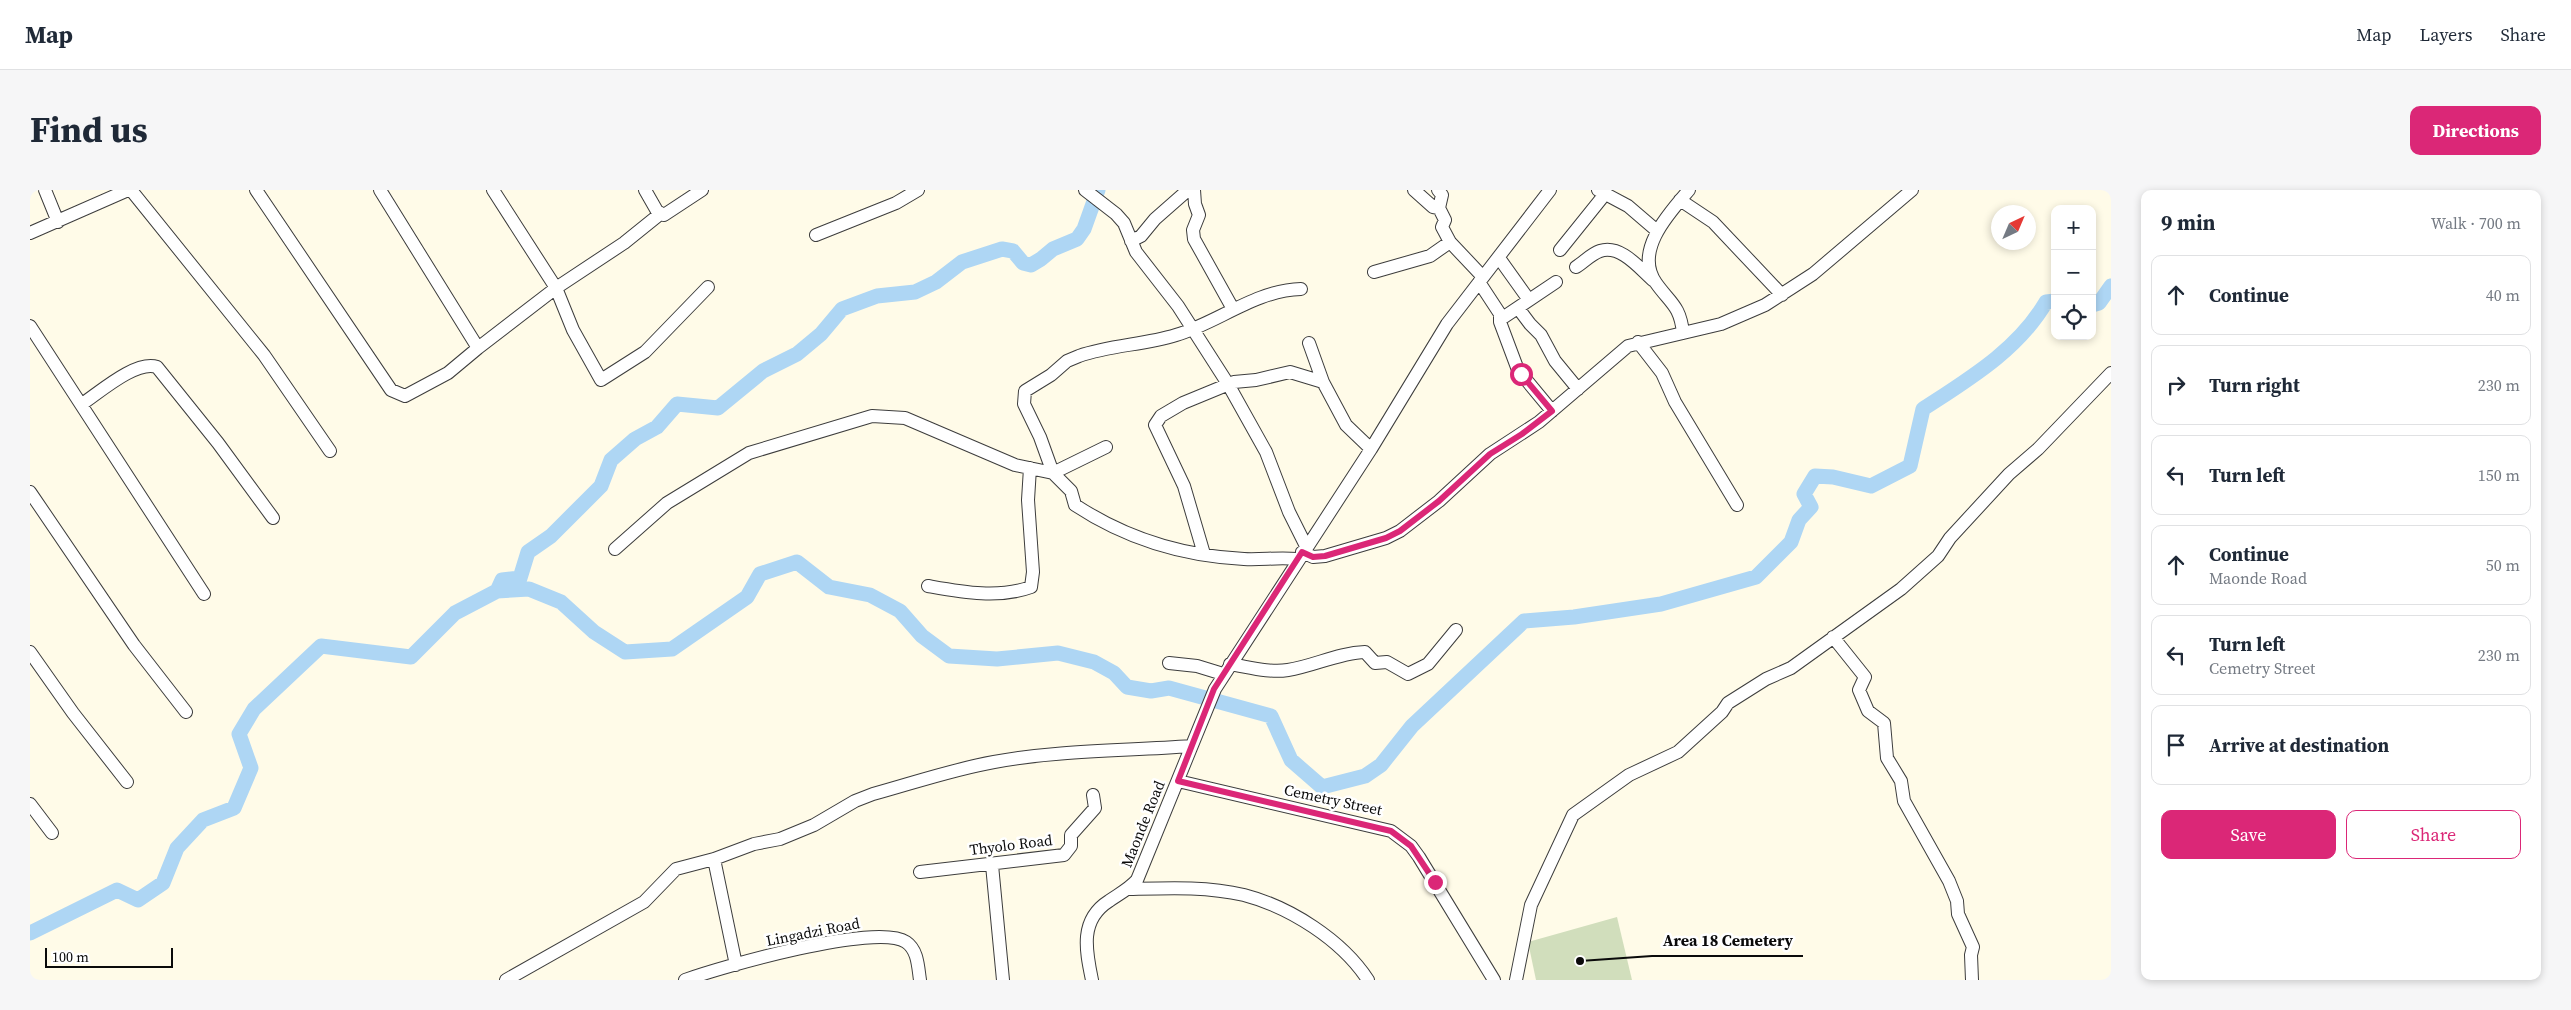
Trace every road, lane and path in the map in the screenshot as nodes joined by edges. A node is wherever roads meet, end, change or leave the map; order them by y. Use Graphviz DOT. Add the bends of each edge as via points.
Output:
graph roads {
  1 [pos="45,190"];
  2 [pos="129,190"];
  3 [pos="256,190"];
  4 [pos="380,190"];
  5 [pos="493,190"];
  6 [pos="645,190"];
  7 [pos="702,190"];
  8 [pos="918,190"];
  9 [pos="1085,190"];
  10 [pos="1188,190"];
  11 [pos="1194,190"];
  12 [pos="1414,190"];
  13 [pos="1438,190"];
  14 [pos="1550,190"];
  15 [pos="1689,190"];
  16 [pos="1912,190"];
  17 [pos="1601,192"];
  18 [pos="1680,200"];
  19 [pos="1439,208"];
  20 [pos="660,214"];
  21 [pos="58,222"];
  22 [pos="1656,230"];
  23 [pos="30,233"];
  24 [pos="816,235"];
  25 [pos="1131,241"];
  26 [pos="1450,242"];
  27 [pos="1560,250"];
  28 [pos="1499,258"];
  29 [pos="1576,267"];
  30 [pos="1374,272"];
  31 [pos="1481,279"];
  32 [pos="1556,282"];
  33 [pos="1656,283"];
  34 [pos="708,287"];
  35 [pos="556,288"];
  36 [pos="1301,289"];
  37 [pos="1782,295"];
  38 [pos="1529,300"];
  39 [pos="1518,308"];
  40 [pos="1233,309"];
  41 [pos="1500,314"];
  42 [pos="30,326"];
  43 [pos="1194,329"];
  44 [pos="1683,332"];
  45 [pos="1638,342"];
  46 [pos="1308,343"];
  47 [pos="478,348"];
  48 [pos="2111,373"];
  49 [pos="1323,382"];
  50 [pos="1228,384"];
  51 [pos="1578,389"];
  52 [pos="82,404"];
  53 [pos="1552,411"];
  54 [pos="1106,446"];
  55 [pos="1371,449"];
  56 [pos="330,451"];
  57 [pos="1030,468"];
  58 [pos="1052,473"];
  59 [pos="30,492"];
  60 [pos="1737,505"];
  61 [pos="273,518"];
  62 [pos="614,549"];
  63 [pos="1302,552"];
  64 [pos="1204,554"];
  65 [pos="928,586"];
  66 [pos="204,594"];
  67 [pos="1456,630"];
  68 [pos="1833,637"];
  69 [pos="30,652"];
  70 [pos="1169,663"];
  71 [pos="1227,669"];
  72 [pos="186,712"];
  73 [pos="1191,746"];
  74 [pos="1178,781"];
  75 [pos="127,782"];
  76 [pos="1093,795"];
  77 [pos="30,804"];
  78 [pos="52,833"];
  79 [pos="714,859"];
  80 [pos="992,865"];
  81 [pos="920,872"];
  82 [pos="1129,889"];
  83 [pos="736,964"];
  84 [pos="506,980"];
  85 [pos="685,980"];
  86 [pos="920,980"];
  87 [pos="1003,980"];
  88 [pos="1092,980"];
  89 [pos="1368,980"];
  90 [pos="1494,980"];
  91 [pos="1516,980"];
  92 [pos="1972,980"];
  1 -- 21 [label="street"];
  2 -- 21 [label="street"];
  2 -- 56 [label="street" via="264,354"];
  3 -- 47 [label="street" via="395,393 411,394 448,373"];
  4 -- 47 [label="street"];
  5 -- 35 [label="street"];
  6 -- 20 [label="street"];
  7 -- 20 [label="street" via="668,213"];
  8 -- 24 [label="street" via="896,203"];
  9 -- 25 [label="street" via="1116,214 1124,223"];
  10 -- 25 [label="street" via="1141,236"];
  11 -- 40 [label="street" via="1199,214 1193,230 1194,239"];
  12 -- 19 [label="street" via="1433,207"];
  13 -- 19 [label="street" via="1442,199"];
  14 -- 28 [label="street, Maonde Road"];
  15 -- 18 [label="street"];
  16 -- 37 [label="street" via="1813,274"];
  17 -- 22 [label="street" via="1628,206"];
  17 -- 27 [label="street"];
  18 -- 22 [label="street"];
  18 -- 37 [label="street" via="1713,222"];
  19 -- 26 [label="street" via="1445,220 1442,227"];
  20 -- 35 [label="street" via="608,255"];
  21 -- 23 [label="street"];
  22 -- 33 [label="street" via="1650,270"];
  25 -- 43 [label="street"];
  26 -- 30 [label="street" via="1430,256"];
  26 -- 31 [label="street"];
  28 -- 31 [label="street, Maonde Road"];
  28 -- 38 [label="street"];
  29 -- 33 [label="street" via="1599,252 1611,251 1627,258"];
  31 -- 41 [label="street"];
  31 -- 55 [label="street, Maonde Road" via="1447,324"];
  32 -- 38 [label="street"];
  33 -- 44 [label="street" via="1678,308"];
  34 -- 35 [label="street" via="645,352 603,380 573,330"];
  35 -- 47 [label="street"];
  36 -- 40 [label="street" via="1291,289"];
  37 -- 44 [label="street" via="1736,319"];
  38 -- 39 [label="street"];
  39 -- 41 [label="street" via="1506,316"];
  39 -- 51 [label="street"];
  40 -- 43 [label="street"];
  41 -- 53 [label="street" via="1518,370"];
  42 -- 52 [label="street"];
  43 -- 50 [label="street"];
  43 -- 58 [label="street" via="1079,356 1025,391 1024,404"];
  44 -- 45 [label="street"];
  45 -- 51 [label="street" via="1628,346"];
  45 -- 60 [label="street" via="1662,373 1675,402"];
  46 -- 49 [label="street"];
  48 -- 68 [label="street" via="2034,454 2009,474 1950,538 1938,556 1901,589"];
  49 -- 50 [label="street" via="1290,372"];
  49 -- 55 [label="street" via="1346,425"];
  50 -- 63 [label="street" via="1271,462"];
  50 -- 64 [label="street" via="1183,402 1161,416 1156,425 1188,498"];
  51 -- 53 [label="street"];
  52 -- 61 [label="street" via="136,369 147,365 157,367"];
  52 -- 66 [label="street"];
  53 -- 63 [label="street" via="1490,454 1439,501 1400,531 1325,556 1313,557"];
  54 -- 58 [label="street"];
  55 -- 63 [label="street, Maonde Road"];
  57 -- 58 [label="street"];
  57 -- 62 [label="street" via="1015,465 905,418 872,416 749,453 667,503"];
  57 -- 65 [label="street" via="1031,587 1000,594 968,593"];
  58 -- 64 [label="street" via="1070,491 1075,504 1099,521 1163,546"];
  59 -- 72 [label="street" via="134,645"];
  63 -- 64 [label="street" via="1244,559"];
  63 -- 71 [label="street, Maonde Road"];
  67 -- 71 [label="street" via="1428,664 1408,674 1387,662 1375,663 1365,652 1287,670"];
  68 -- 91 [label="street" via="1790,668 1728,703 1678,752 1629,775 1573,815 1531,905"];
  68 -- 92 [label="street" via="1865,678 1859,690 1868,711 1884,723 1887,758 1901,781 1904,801 1949,881 1958,914 1973,947"];
  69 -- 75 [label="street" via="82,726"];
  70 -- 71 [label="street"];
  71 -- 73 [label="street, Maonde Road" via="1214,689"];
  73 -- 74 [label="street, Maonde Road"];
  73 -- 79 [label="street" via="1062,752 992,762 873,794 805,829"];
  74 -- 82 [label="street, Maonde Road" via="1137,880"];
  74 -- 90 [label="street, Cemetry Street" via="1391,831 1411,846 1419,857"];
  76 -- 80 [label="street, Thyolo Road" via="1095,808 1071,835 1072,846 1064,854"];
  77 -- 78 [label="street"];
  79 -- 83 [label="street"];
  79 -- 84 [label="street" via="676,869 644,902"];
  80 -- 81 [label="street, Thyolo Road"];
  80 -- 87 [label="street"];
  82 -- 88 [label="street, Maonde Road" via="1103,905 1089,925 1087,952"];
  82 -- 89 [label="street" via="1204,889 1245,895 1284,911 1330,939"];
  83 -- 85 [label="street, Lingadzi Road"];
  83 -- 86 [label="street, Lingadzi Road" via="842,940 889,936 908,942 914,951"];
}
